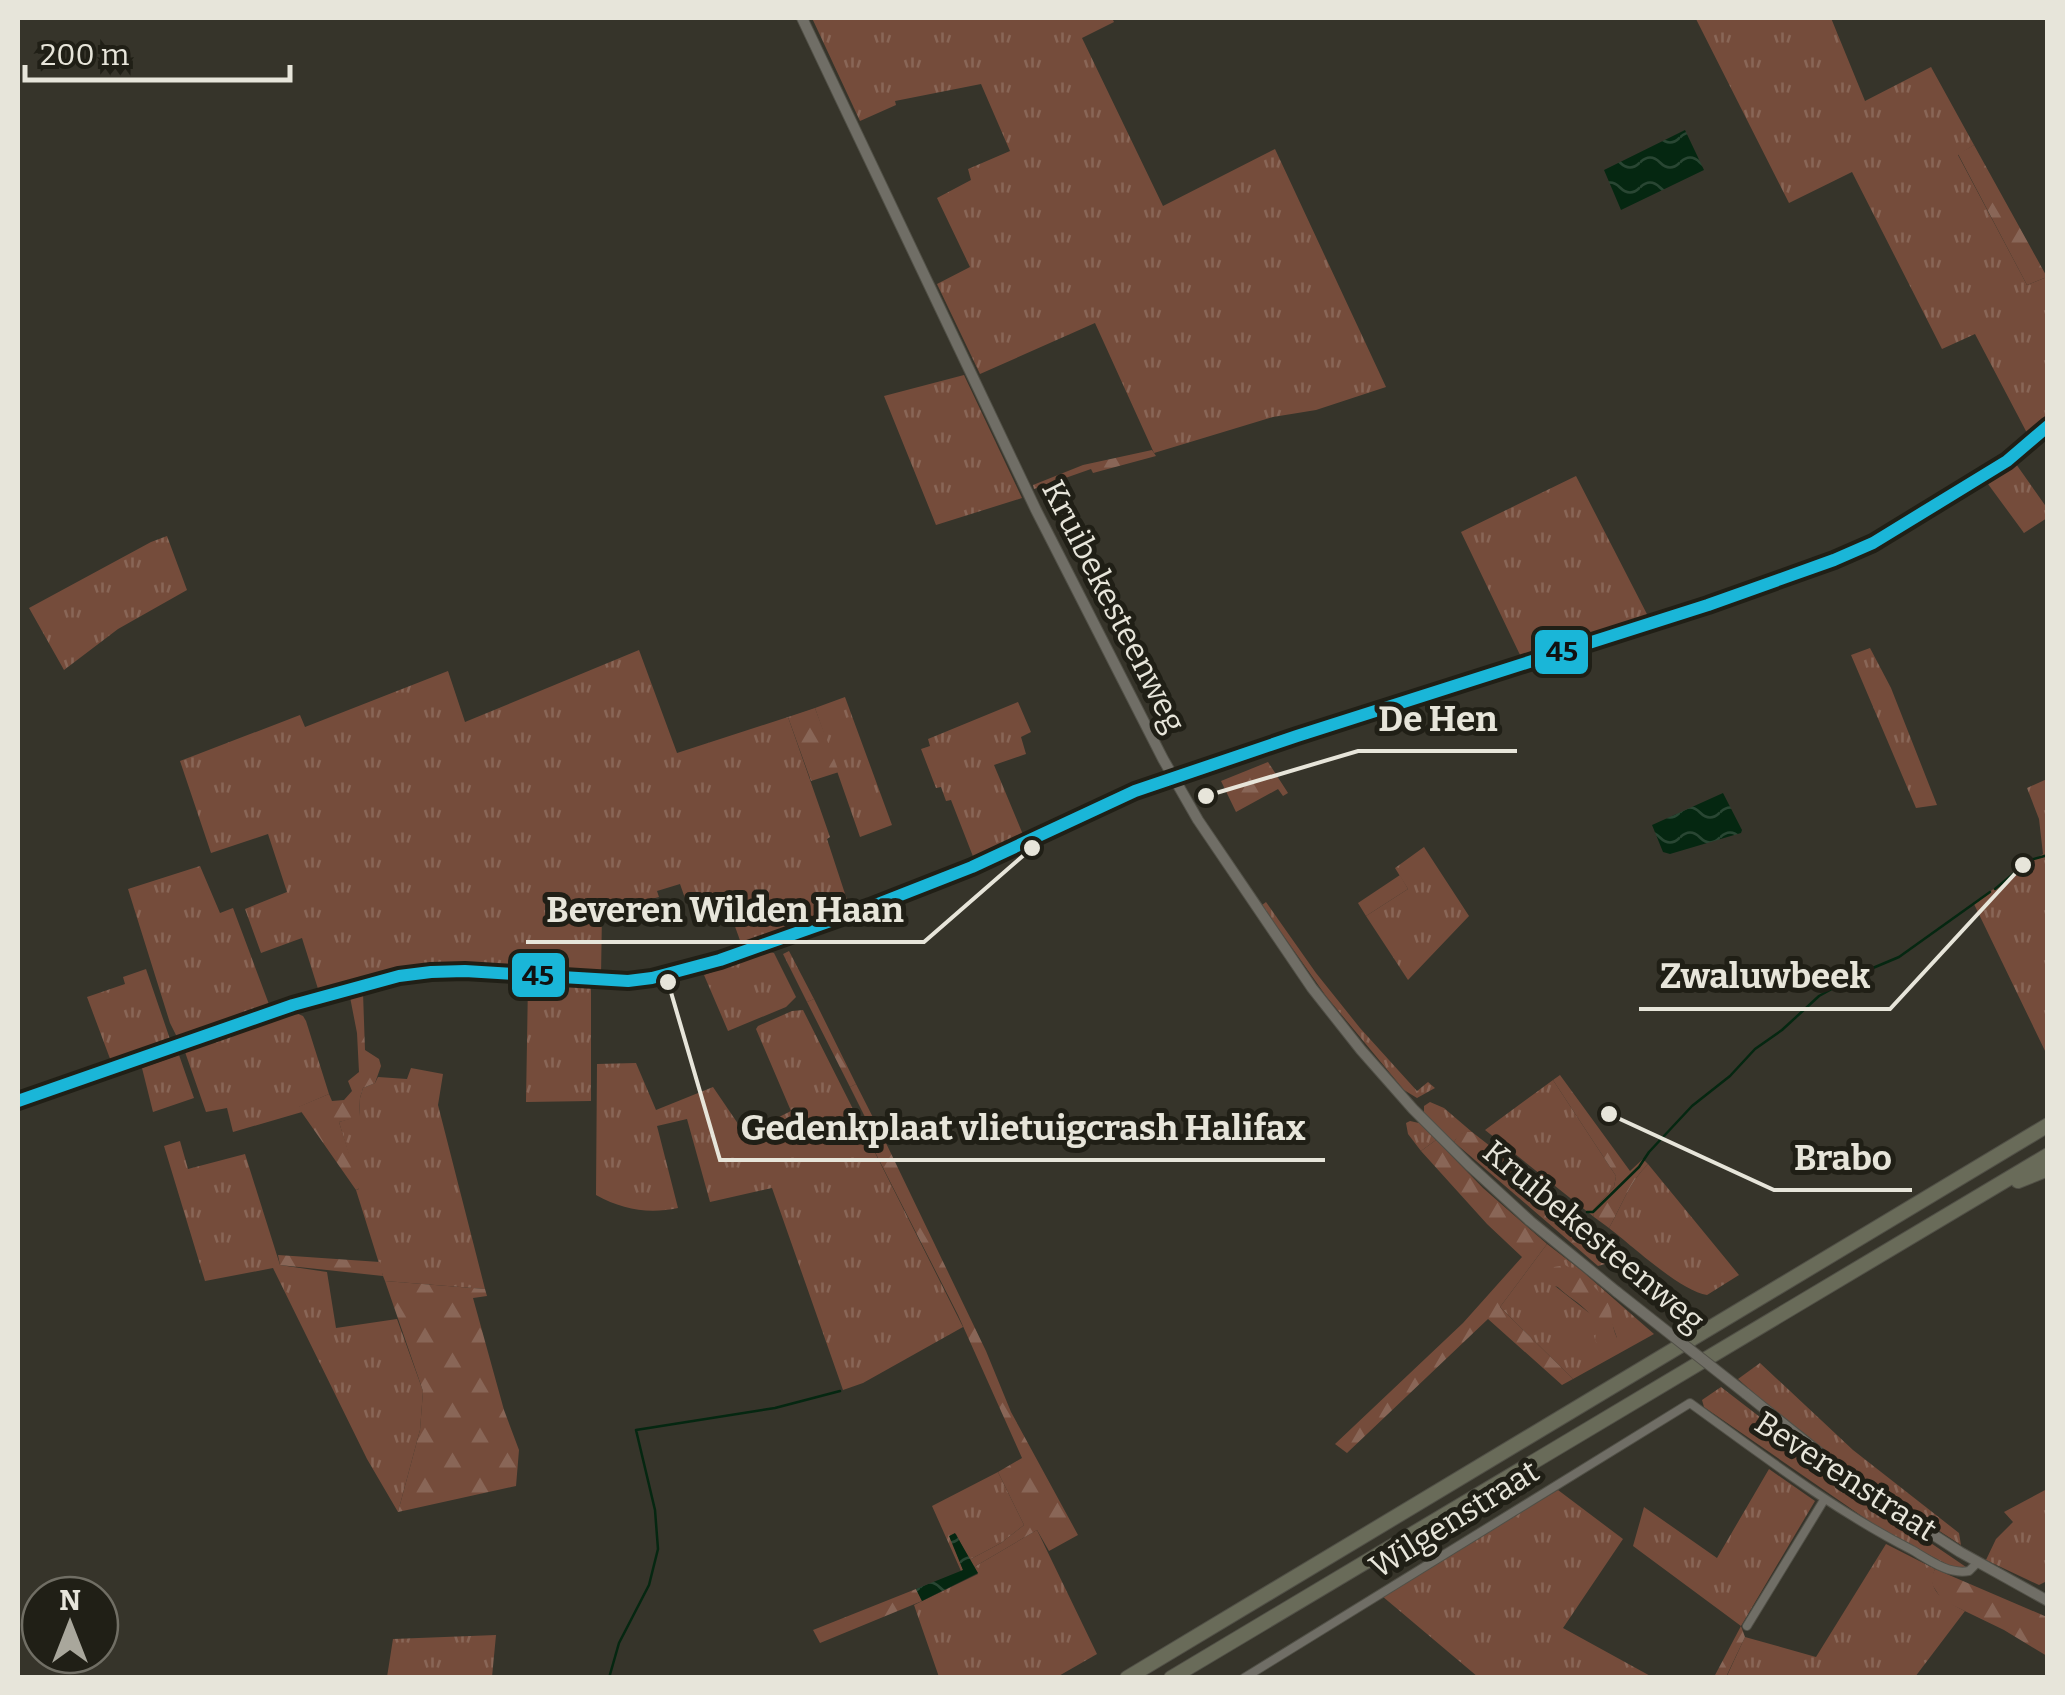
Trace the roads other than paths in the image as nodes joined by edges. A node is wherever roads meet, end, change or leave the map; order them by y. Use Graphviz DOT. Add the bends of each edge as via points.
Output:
graph roads {
  1 [pos="802,18"];
  2 [pos="2048,426"];
  3 [pos="1174,779"];
  4 [pos="18,1101"];
  5 [pos="2048,1125"];
  6 [pos="2048,1155"];
  7 [pos="2048,1169"];
  8 [pos="1989,1191"];
  9 [pos="1745,1393"];
  10 [pos="1690,1403"];
  11 [pos="1824,1500"];
  12 [pos="1978,1562"];
  13 [pos="2048,1601"];
  14 [pos="1746,1626"];
  15 [pos="1127,1678"];
  16 [pos="1171,1678"];
  17 [pos="1244,1678"];
  1 -- 3 [label="street, Kruibekesteenweg" via="1036,510"];
  2 -- 3 [label="street" via="2007,461 1834,560"];
  3 -- 4 [label="street" via="972,867 706,964 628,980 465,971 398,976 292,1005"];
  3 -- 9 [label="street, Kruibekesteenweg, bridge" via="1312,988 1413,1109 1530,1221"];
  5 -- 15 [label="highway"];
  6 -- 8 [label="highway"];
  7 -- 8 [label="highway"];
  8 -- 16 [label="highway"];
  9 -- 12 [label="street, Beverenstraat" via="1873,1496"];
  10 -- 11 [label="street, Beverenstraat"];
  10 -- 17 [label="street, Wilgenstraat"];
  11 -- 12 [label="street, Beverenstraat" via="1955,1571 1969,1571"];
  11 -- 14 [label="street"];
  12 -- 13 [label="street, Beverenstraat"];
}
